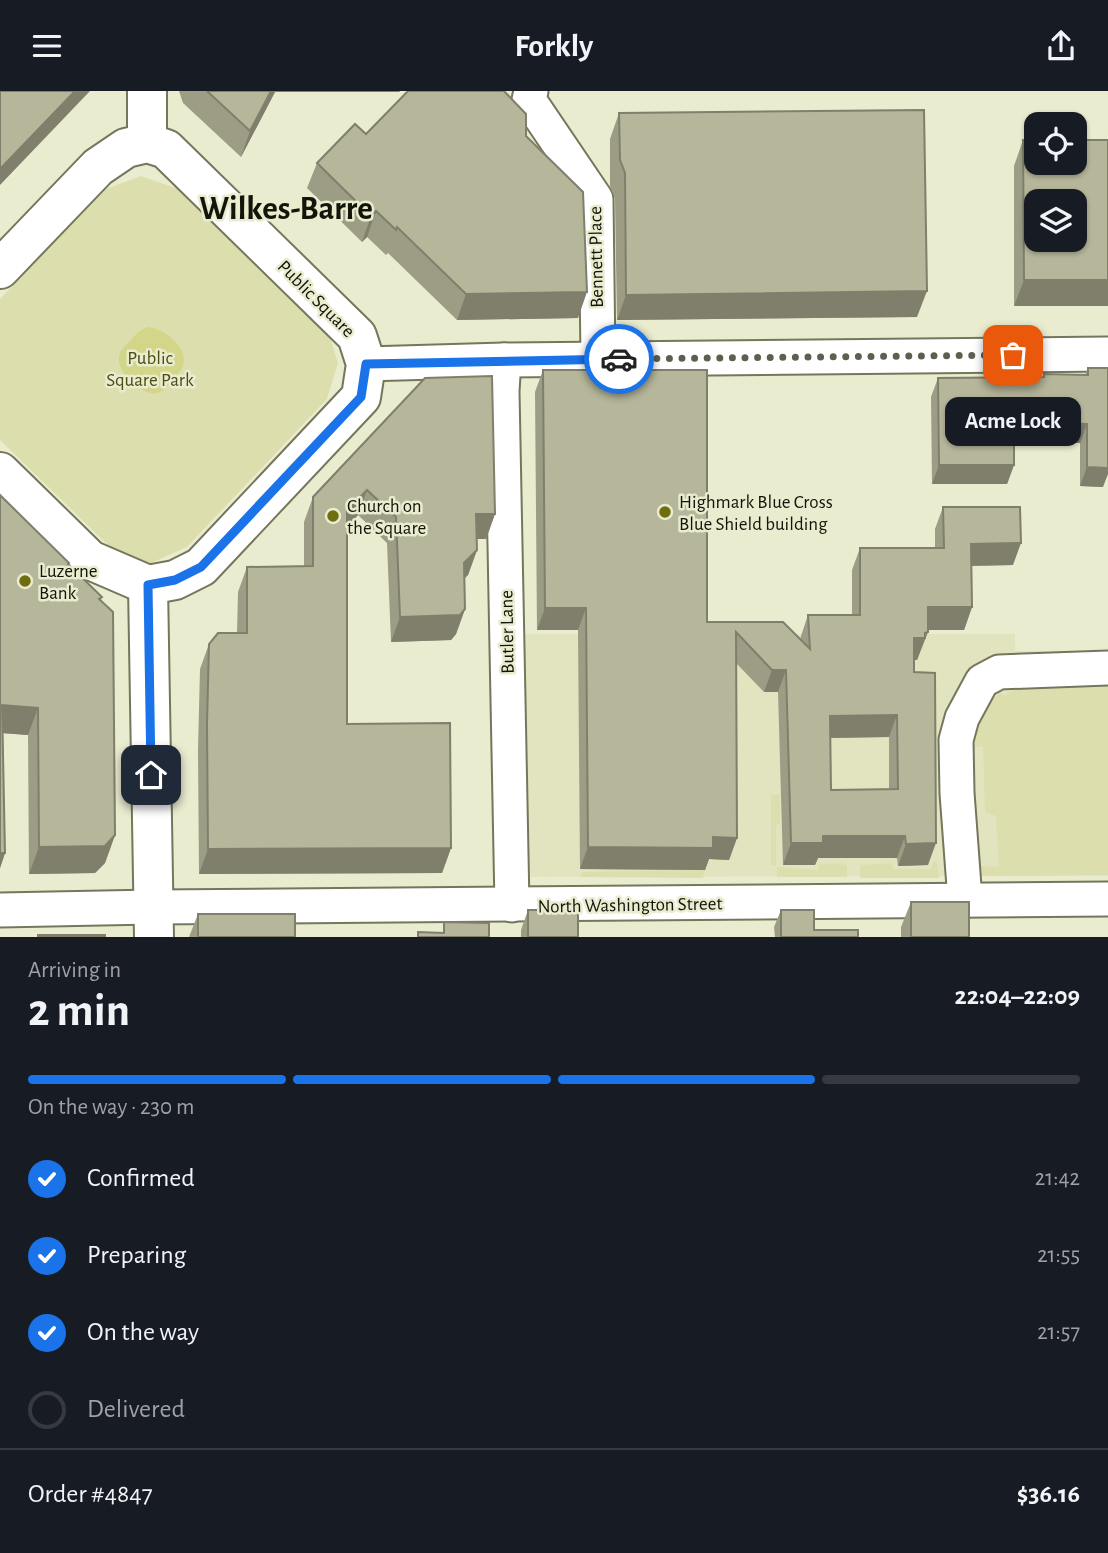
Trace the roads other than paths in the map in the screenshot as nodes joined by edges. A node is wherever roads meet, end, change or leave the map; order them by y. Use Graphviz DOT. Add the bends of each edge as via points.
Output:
graph roads {
  1 [pos="147,91"];
  2 [pos="530,95"];
  3 [pos="147,143"];
  4 [pos="0,269"];
  5 [pos="1108,354"];
  6 [pos="598,359"];
  7 [pos="504,360"];
  8 [pos="366,364"];
  9 [pos="0,472"];
  10 [pos="148,585"];
  11 [pos="1108,668"];
  12 [pos="1108,899"];
  13 [pos="965,900"];
  14 [pos="512,905"];
  15 [pos="0,910"];
  16 [pos="153,922"];
  1 -- 3 [label="main road"];
  2 -- 6 [label="street, Bennett Place" via="596,199"];
  3 -- 4 [label="main road" via="127,148 98,167"];
  3 -- 8 [label="main road, Public Square" via="166,149 357,336"];
  5 -- 6 [label="street"];
  6 -- 7 [label="street"];
  7 -- 8 [label="street"];
  7 -- 14 [label="street, Butler Lane"];
  8 -- 10 [label="main road" via="361,397 201,567 175,580"];
  9 -- 10 [label="main road" via="90,560"];
  10 -- 16 [label="main road"];
  11 -- 13 [label="street" via="999,672 982,681 956,740"];
  12 -- 13 [label="street, North Washington Street"];
  13 -- 14 [label="street, North Washington Street"];
  14 -- 16 [label="street, North Washington Street"];
  15 -- 16 [label="street, North Washington Street"];
}
